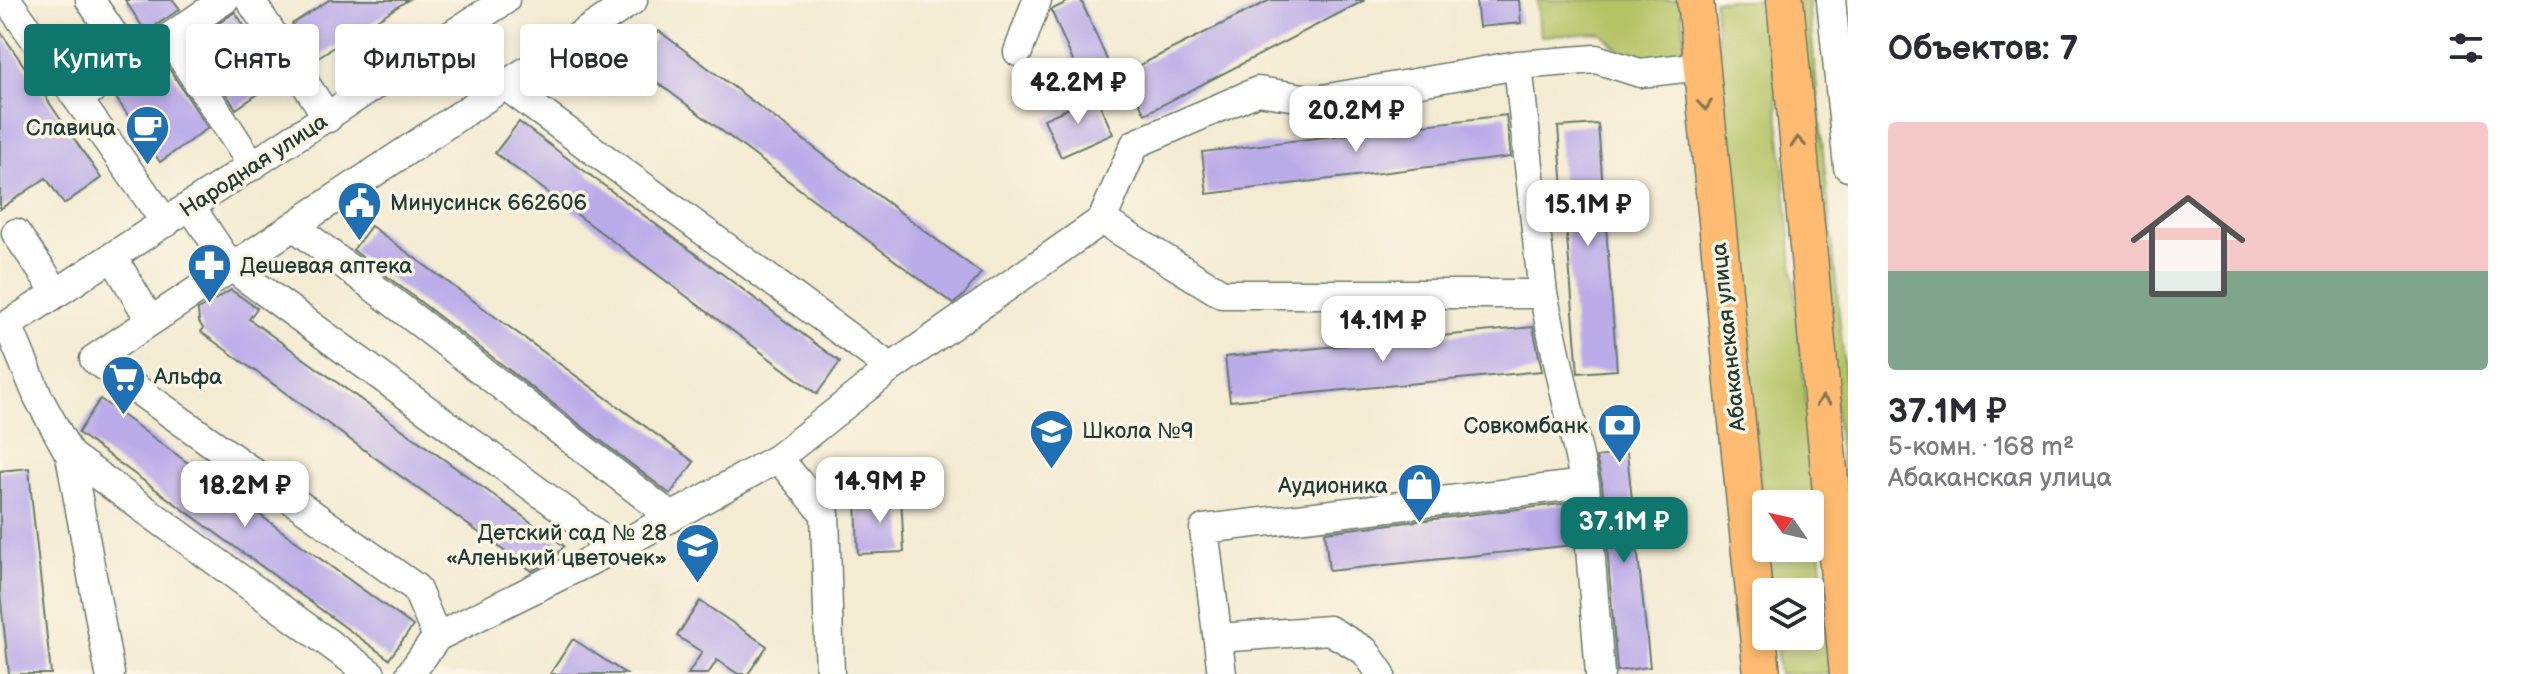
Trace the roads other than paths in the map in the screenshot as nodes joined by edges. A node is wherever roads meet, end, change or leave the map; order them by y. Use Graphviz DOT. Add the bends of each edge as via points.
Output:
graph roads {
  1 [pos="7,0"];
  2 [pos="90,0"];
  3 [pos="224,0"];
  4 [pos="250,0"];
  5 [pos="505,0"];
  6 [pos="633,0"];
  7 [pos="1037,0"];
  8 [pos="1695,0"];
  9 [pos="1785,0"];
  10 [pos="1831,0"];
  11 [pos="106,24"];
  12 [pos="469,24"];
  13 [pos="170,37"];
  14 [pos="170,40"];
  15 [pos="1018,52"];
  16 [pos="1518,65"];
  17 [pos="1701,66"];
  18 [pos="505,86"];
  19 [pos="82,96"];
  20 [pos="361,96"];
  21 [pos="78,99"];
  22 [pos="328,118"];
  23 [pos="253,166"];
  24 [pos="1848,167"];
  25 [pos="191,207"];
  26 [pos="1102,220"];
  27 [pos="166,223"];
  28 [pos="294,226"];
  29 [pos="16,233"];
  30 [pos="113,257"];
  31 [pos="231,267"];
  32 [pos="57,293"];
  33 [pos="1543,294"];
  34 [pos="150,320"];
  35 [pos="4,327"];
  36 [pos="891,368"];
  37 [pos="70,455"];
  38 [pos="778,458"];
  39 [pos="1585,484"];
  40 [pos="672,517"];
  41 [pos="616,548"];
  42 [pos="437,637"];
  43 [pos="1218,638"];
  44 [pos="110,674"];
  45 [pos="371,674"];
  46 [pos="410,674"];
  47 [pos="830,674"];
  48 [pos="1222,674"];
  49 [pos="1381,674"];
  50 [pos="1600,674"];
  51 [pos="1762,674"];
  52 [pos="1848,674"];
  1 -- 21 [label="street"];
  2 -- 11 [label="street"];
  3 -- 13 [label="street"];
  4 -- 22 [label="street"];
  5 -- 12 [label="street, Народная улица"];
  6 -- 18 [label="street"];
  7 -- 15 [label="street"];
  8 -- 17 [label="main road, Абаканская улица"];
  52 -- 9 [label="main road, one-way"];
  10 -- 24 [label="street"];
  14 -- 23 [label="street"];
  16 -- 17 [label="street" via="1596,59 1640,73"];
  16 -- 26 [label="street" via="1317,100 1258,91 1135,144"];
  16 -- 33 [label="street"];
  17 -- 51 [label="main road, Абаканская улица, one-way"];
  18 -- 28 [label="street"];
  18 -- 36 [label="street"];
  19 -- 21 [label="street"];
  20 -- 22 [label="street, Народная улица"];
  21 -- 27 [label="street"];
  22 -- 23 [label="street, Народная улица"];
  23 -- 25 [label="street, Народная улица"];
  25 -- 27 [label="street, Народная улица"];
  25 -- 31 [label="street"];
  26 -- 33 [label="street" via="1222,294"];
  26 -- 36 [label="street"];
  27 -- 30 [label="street, Народная улица"];
  28 -- 31 [label="street"];
  28 -- 40 [label="street"];
  29 -- 32 [label="street"];
  30 -- 32 [label="street, Народная улица"];
  30 -- 34 [label="street"];
  31 -- 34 [label="street"];
  31 -- 41 [label="street"];
  32 -- 35 [label="street, Народная улица"];
  33 -- 39 [label="street"];
  34 -- 42 [label="street" via="94,359 416,588"];
  35 -- 37 [label="street"];
  36 -- 38 [label="street"];
  37 -- 44 [label="street"];
  37 -- 45 [label="street"];
  38 -- 40 [label="street"];
  38 -- 47 [label="street" via="825,514"];
  39 -- 43 [label="street" via="1204,529"];
  39 -- 50 [label="street"];
  40 -- 41 [label="street"];
  41 -- 42 [label="street"];
  42 -- 46 [label="street"];
  43 -- 48 [label="street"];
  43 -- 49 [label="street" via="1329,630 1365,651"];
}
